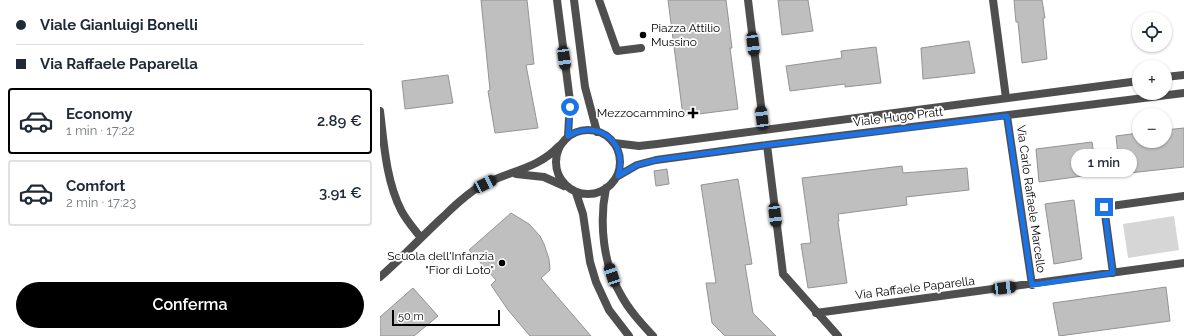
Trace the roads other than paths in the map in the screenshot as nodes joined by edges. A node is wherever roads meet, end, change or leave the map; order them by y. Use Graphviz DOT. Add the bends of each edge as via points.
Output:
graph roads {
  1 [pos="557,0"];
  2 [pos="574,0"];
  3 [pos="598,0"];
  4 [pos="748,0"];
  5 [pos="993,0"];
  6 [pos="641,48"];
  7 [pos="1184,75"];
  8 [pos="1172,76"];
  9 [pos="1132,82"];
  10 [pos="1184,93"];
  11 [pos="1006,98"];
  12 [pos="380,111"];
  13 [pos="1007,116"];
  14 [pos="764,130"];
  15 [pos="597,132"];
  16 [pos="568,136"];
  17 [pos="614,143"];
  18 [pos="767,145"];
  19 [pos="559,146"];
  20 [pos="511,173"];
  21 [pos="618,176"];
  22 [pos="568,188"];
  23 [pos="606,188"];
  24 [pos="576,192"];
  25 [pos="1184,196"];
  26 [pos="421,238"];
  27 [pos="1184,263"];
  28 [pos="1113,273"];
  29 [pos="380,277"];
  30 [pos="1032,285"];
  31 [pos="816,313"];
  32 [pos="629,336"];
  33 [pos="653,336"];
  34 [pos="838,336"];
  1 -- 16 [label="street" via="570,101"];
  2 -- 15 [label="street" via="585,87"];
  3 -- 6 [label="street" via="617,51"];
  4 -- 14 [label="street"];
  5 -- 11 [label="street"];
  7 -- 8 [label="street"];
  9 -- 11 [label="street, Viale Hugo Pratt"];
  10 -- 13 [label="street, Viale Hugo Pratt"];
  11 -- 14 [label="street, Viale Hugo Pratt"];
  12 -- 26 [label="street" via="394,191 406,218"];
  13 -- 18 [label="street, Viale Hugo Pratt"];
  13 -- 30 [label="street, Via Carlo Raffaele Marcello"];
  14 -- 17 [label="street, Viale Hugo Pratt" via="653,145"];
  15 -- 16 [label="street" via="582,131"];
  15 -- 17 [label="street"];
  16 -- 19 [label="street"];
  17 -- 21 [label="street" via="621,156"];
  18 -- 21 [label="street, Viale Hugo Pratt" via="656,160 637,165"];
  18 -- 31 [label="street" via="783,274"];
  19 -- 20 [label="street" via="540,162"];
  19 -- 22 [label="street" via="555,159 556,170 560,180"];
  20 -- 22 [label="street" via="544,177"];
  20 -- 26 [label="street" via="474,190"];
  21 -- 23 [label="street"];
  22 -- 24 [label="street"];
  23 -- 24 [label="street" via="591,194"];
  23 -- 33 [label="street" via="603,215 608,262 622,296"];
  24 -- 32 [label="street" via="583,214 590,262 596,282 609,310"];
  25 -- 28 [label="street" via="1104,207"];
  26 -- 29 [label="street"];
  27 -- 28 [label="street, Via Raffaele Paparella"];
  28 -- 30 [label="street, Via Raffaele Paparella"];
  30 -- 31 [label="street, Via Raffaele Paparella"];
  31 -- 34 [label="street"];
}
